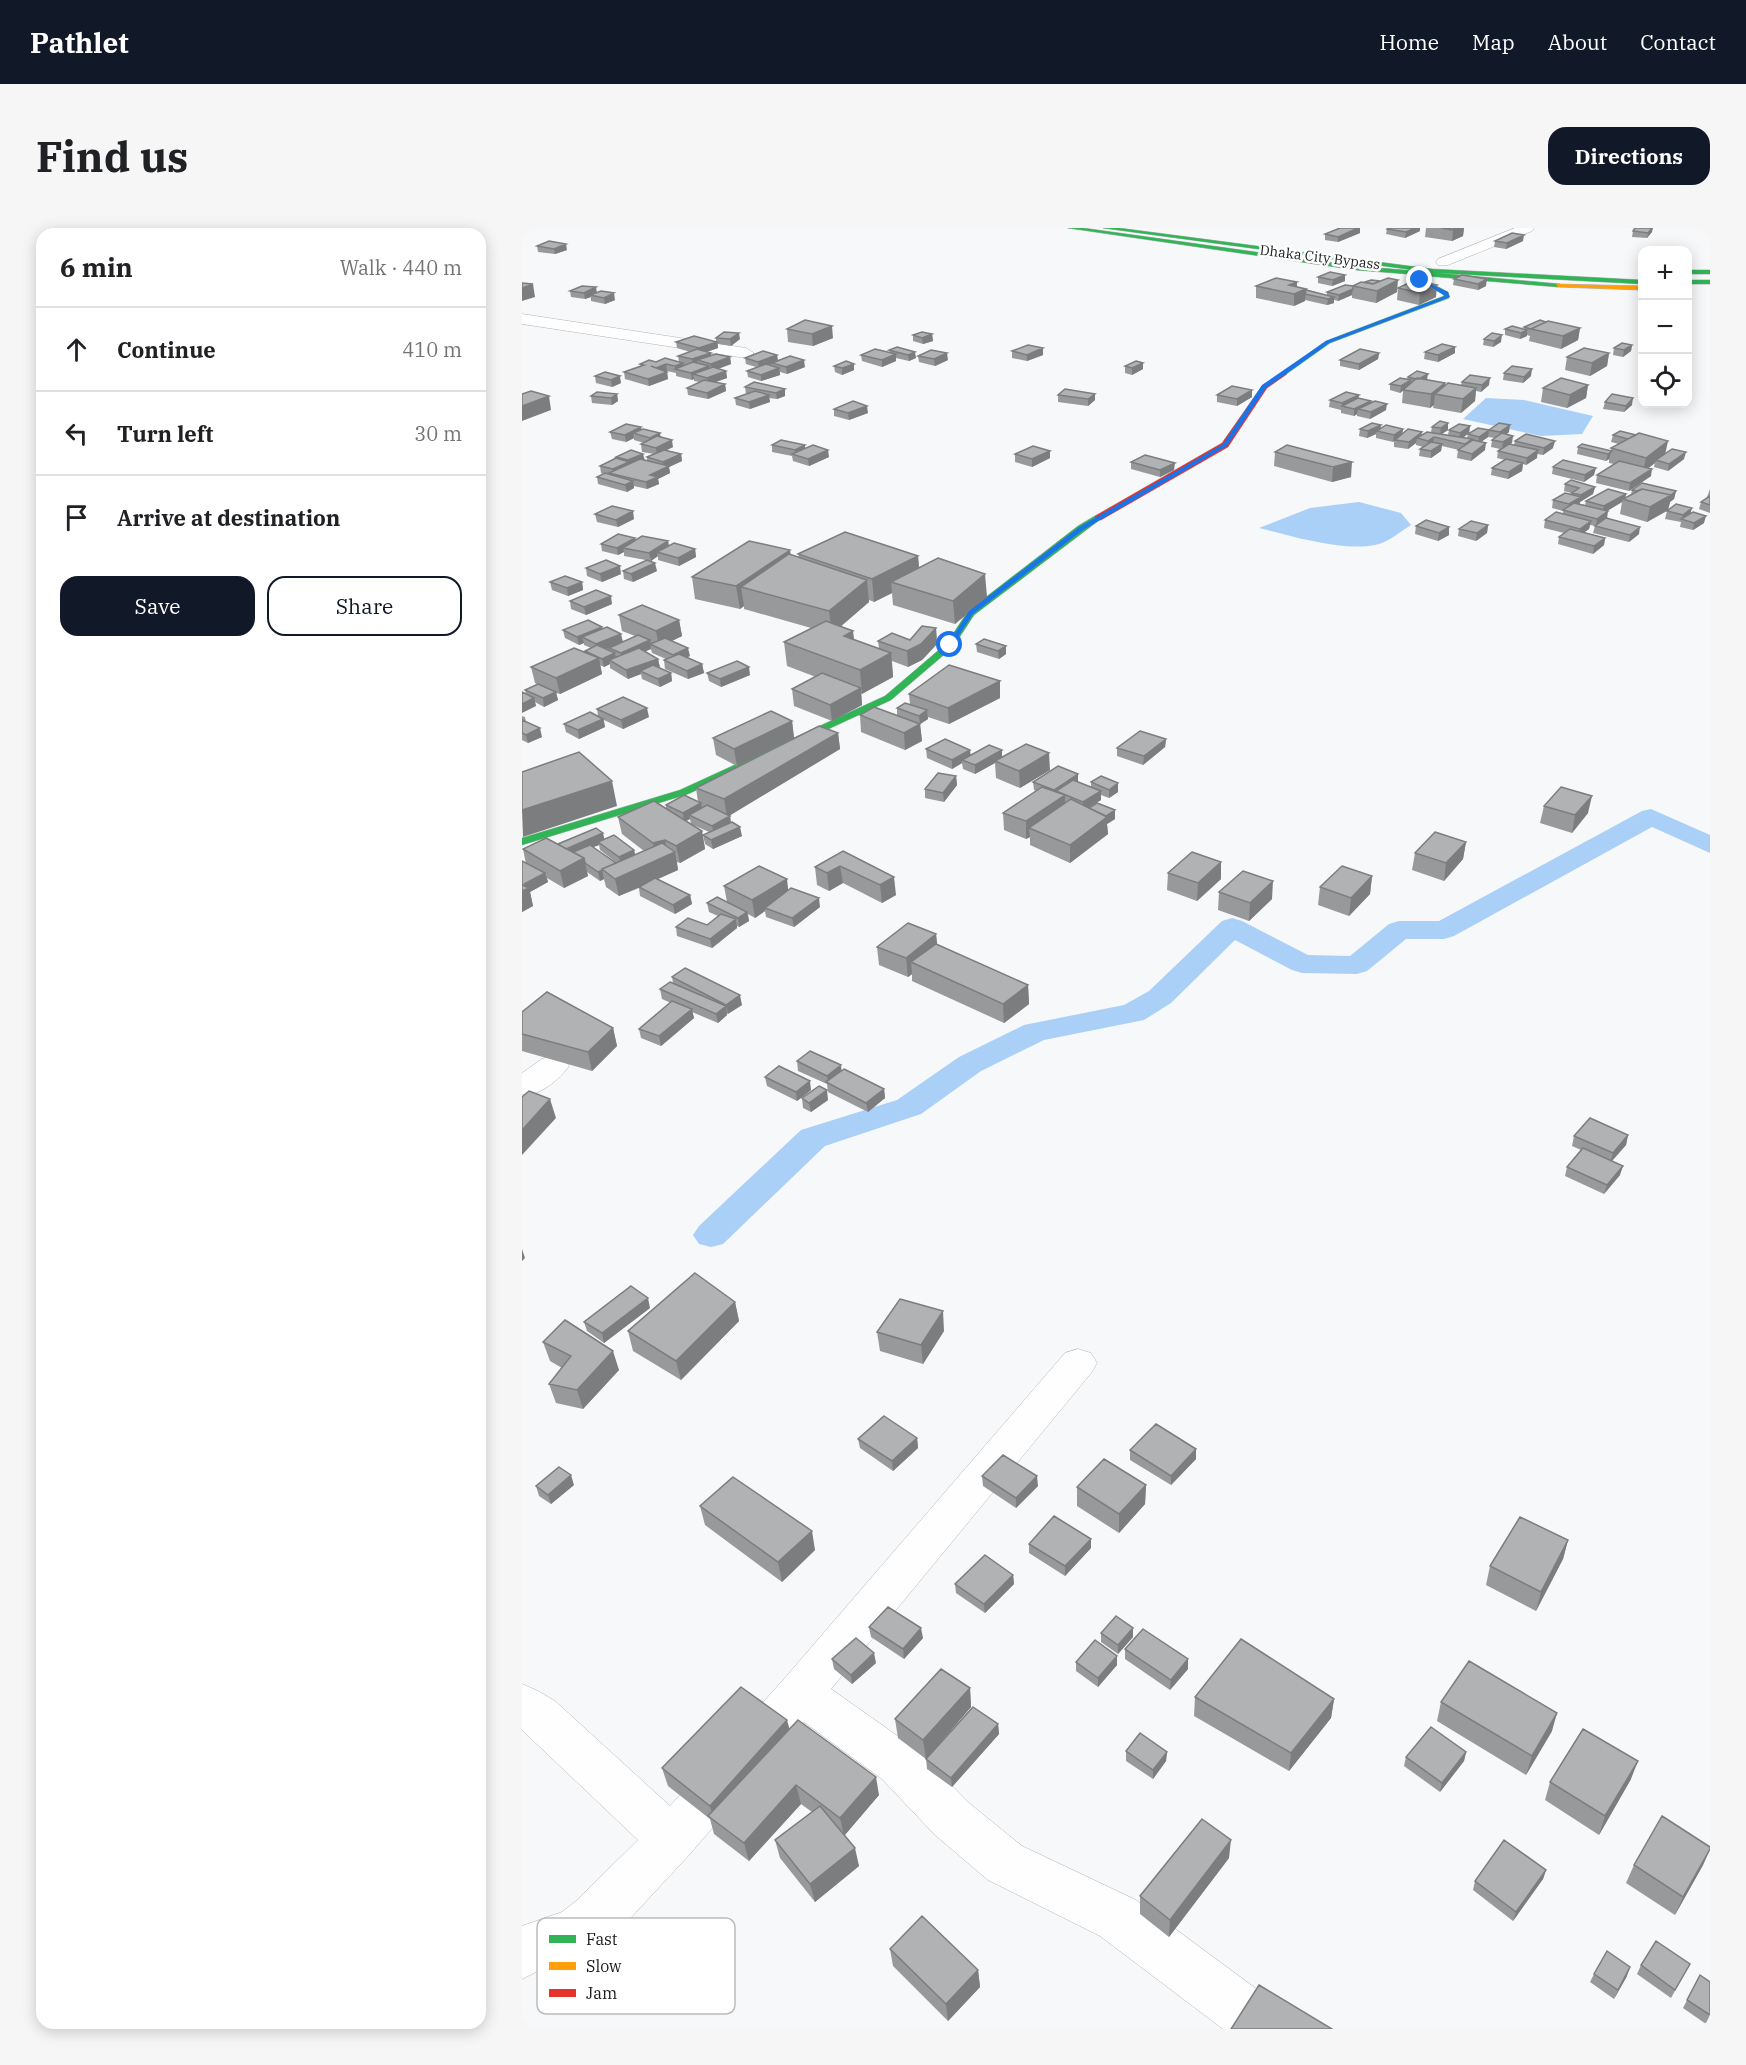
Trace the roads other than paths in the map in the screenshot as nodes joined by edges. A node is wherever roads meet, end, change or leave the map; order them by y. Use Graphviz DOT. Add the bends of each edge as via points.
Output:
graph roads {
  1 [pos="1071,228"];
  2 [pos="1106,228"];
  3 [pos="1144,228"];
  4 [pos="1186,228"];
  5 [pos="1527,228"];
  6 [pos="1443,262"];
  7 [pos="1638,272"];
  8 [pos="1692,272"];
  9 [pos="1710,272"];
  10 [pos="1423,275"];
  11 [pos="1638,277"];
  12 [pos="1692,277"];
  13 [pos="1710,277"];
  14 [pos="1638,282"];
  15 [pos="1692,282"];
  16 [pos="1710,282"];
  17 [pos="1638,288"];
  18 [pos="1692,288"];
  19 [pos="1710,288"];
  20 [pos="522,320"];
  21 [pos="746,353"];
  22 [pos="522,842"];
  23 [pos="553,1066"];
  24 [pos="522,1083"];
  25 [pos="1078,1363"];
  26 [pos="800,1693"];
  27 [pos="522,1705"];
  28 [pos="672,1839"];
  29 [pos="592,1918"];
  30 [pos="537,1944"];
  31 [pos="522,1953"];
  32 [pos="1266,2029"];
  1 -- 10 [label="main road"];
  2 -- 14 [label="main road, Dhaka City Bypass" via="1432,271"];
  3 -- 11 [label="main road, Dhaka City Bypass" via="1438,266"];
  4 -- 6 [label="main road"];
  5 -- 6 [label="street"];
  6 -- 7 [label="main road"];
  8 -- 9 [label="main road"];
  10 -- 17 [label="main road"];
  10 -- 22 [label="main road" via="1420,280 1448,297 1328,342 1264,387 1225,445 1081,528 971,613 950,645 888,698 684,792"];
  12 -- 13 [label="main road"];
  15 -- 16 [label="main road"];
  18 -- 19 [label="main road"];
  20 -- 21 [label="street"];
  23 -- 24 [label="street" via="528,1085"];
  25 -- 26 [label="street"];
  26 -- 28 [label="street"];
  26 -- 32 [label="street" via="899,1764 952,1819 1005,1863 1118,1918"];
  27 -- 28 [label="street" via="539,1716"];
  28 -- 29 [label="street"];
  30 -- 31 [label="street"];
}
